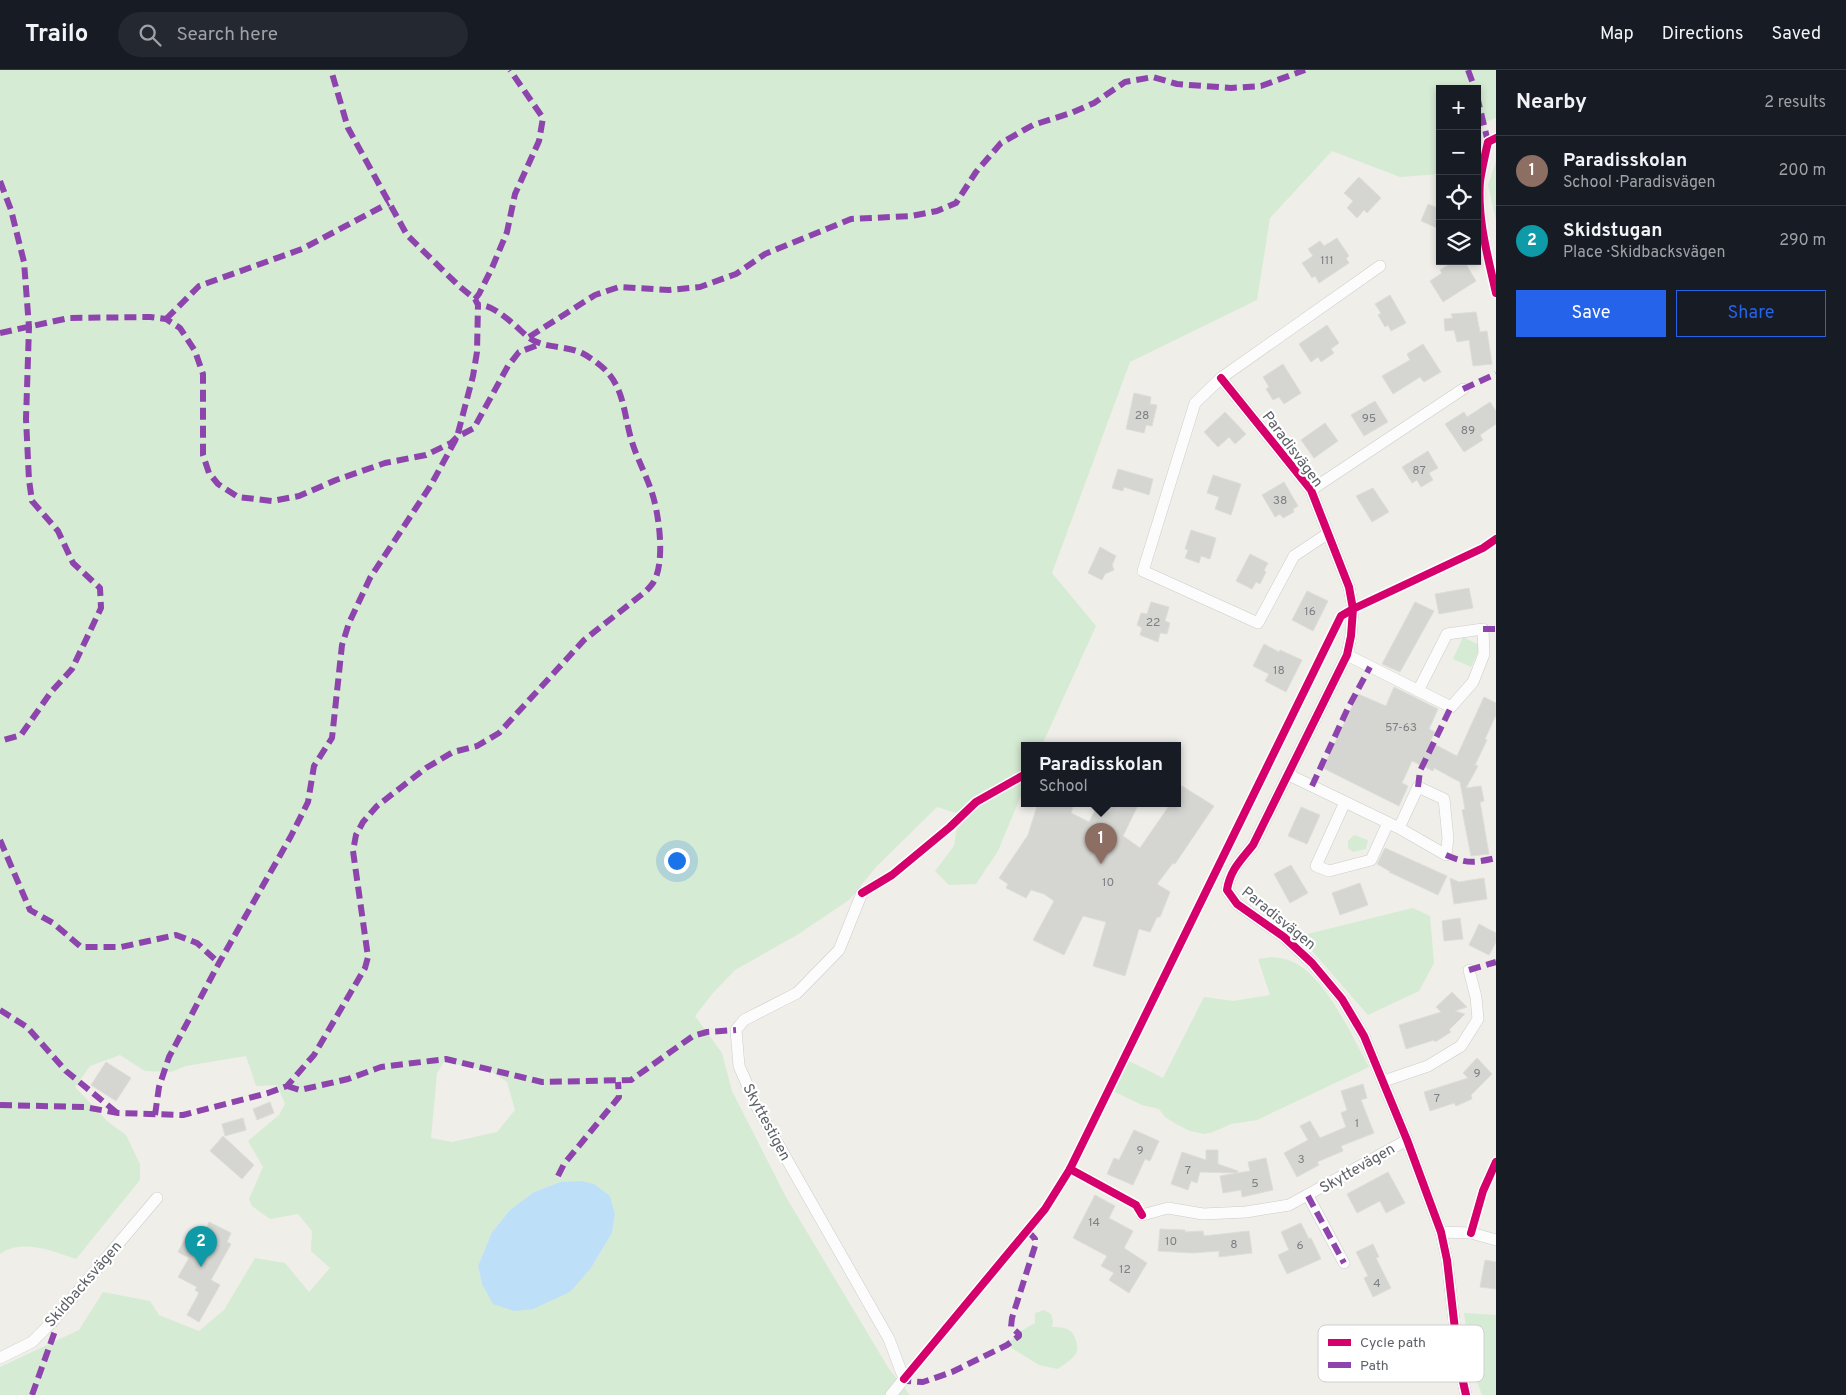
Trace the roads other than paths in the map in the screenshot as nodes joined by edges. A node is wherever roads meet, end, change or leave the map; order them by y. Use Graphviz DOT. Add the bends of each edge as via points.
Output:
graph roads {
  1 [pos="1380,266"];
  2 [pos="1221,378"];
  3 [pos="1463,389"];
  4 [pos="1310,490"];
  5 [pos="1327,534"];
  6 [pos="1346,656"];
  7 [pos="1418,691"];
  8 [pos="1287,774"];
  9 [pos="1346,802"];
  10 [pos="1394,825"];
  11 [pos="862,894"];
  12 [pos="1469,970"];
  13 [pos="1384,1082"];
  14 [pos="1407,1140"];
  15 [pos="1308,1196"];
  16 [pos="156,1198"];
  17 [pos="1142,1215"];
  18 [pos="1441,1232"];
  19 [pos="1496,1240"];
  20 [pos="1344,1263"];
  21 [pos="1454,1325"];
  22 [pos="0,1358"];
  23 [pos="1463,1382"];
  24 [pos="891,1395"];
  25 [pos="1466,1395"];
  1 -- 2 [label="street"];
  2 -- 4 [label="street, Paradisvägen"];
  2 -- 5 [label="street" via="1194,403 1143,571 1258,623 1294,556"];
  3 -- 4 [label="street, Paradisvägen"];
  4 -- 5 [label="street, Paradisvägen"];
  5 -- 6 [label="street, Paradisvägen" via="1349,587 1353,609"];
  6 -- 7 [label="street"];
  6 -- 8 [label="street, Paradisvägen"];
  7 -- 7 [label="street" via="1451,707 1473,682 1484,654 1483,629 1447,634"];
  8 -- 9 [label="street"];
  8 -- 13 [label="street, Paradisvägen" via="1253,845 1229,878 1227,890 1237,904 1284,937 1312,963 1342,999 1364,1036"];
  9 -- 10 [label="street"];
  9 -- 10 [label="street" via="1316,866 1329,871 1371,860"];
  10 -- 10 [label="street" via="1414,837 1446,855 1448,838 1444,800 1418,787"];
  11 -- 24 [label="street, Skyttestigen" via="839,950 797,993 744,1020 736,1030 739,1066 756,1107 888,1339 904,1379"];
  12 -- 13 [label="street" via="1478,1019 1460,1046 1428,1066"];
  13 -- 14 [label="street, Paradisvägen"];
  14 -- 15 [label="street, Skyttevägen"];
  14 -- 18 [label="street, Paradisvägen"];
  15 -- 17 [label="street, Skyttevägen" via="1289,1205 1246,1212 1203,1214 1168,1208"];
  15 -- 20 [label="street, Skyttevägen"];
  16 -- 22 [label="street, Skidbacksvägen" via="52,1322 32,1342"];
  18 -- 19 [label="street" via="1471,1233"];
  18 -- 21 [label="street, Paradisvägen"];
  23 -- 25 [label="street, Paradisvägen"];
}
